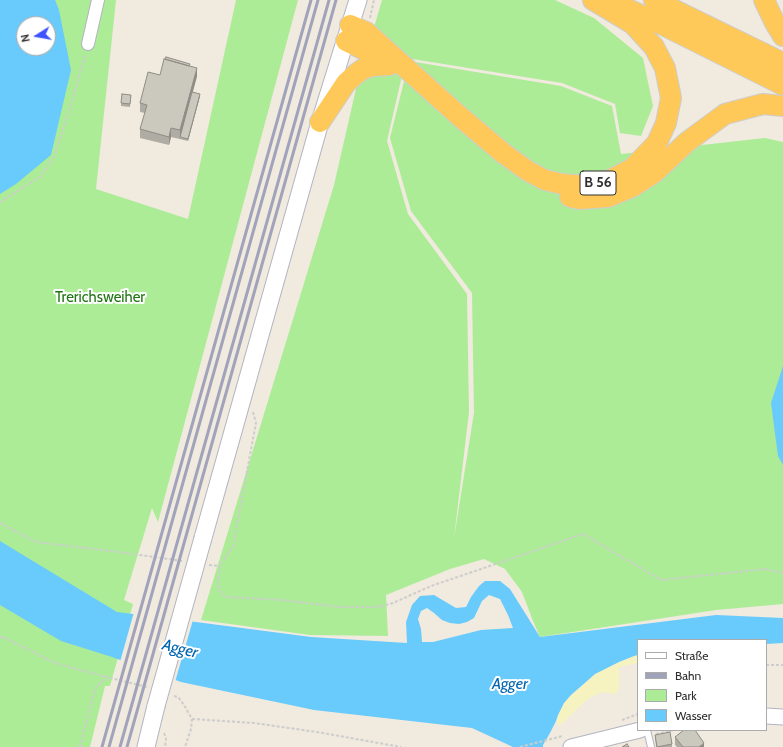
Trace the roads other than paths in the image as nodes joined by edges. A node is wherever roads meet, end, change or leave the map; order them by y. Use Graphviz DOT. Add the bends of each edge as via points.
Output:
graph roads {
  1 [pos="98,0"];
  2 [pos="358,0"];
  3 [pos="593,0"];
  4 [pos="606,0"];
  5 [pos="654,0"];
  6 [pos="764,0"];
  7 [pos="348,33"];
  8 [pos="783,36"];
  9 [pos="88,44"];
  10 [pos="783,63"];
  11 [pos="390,65"];
  12 [pos="783,85"];
  13 [pos="783,106"];
  14 [pos="320,122"];
  15 [pos="767,716"];
  16 [pos="783,717"];
  17 [pos="637,731"];
  18 [pos="647,731"];
  19 [pos="568,741"];
  20 [pos="604,743"];
  21 [pos="146,747"];
  22 [pos="651,747"];
  1 -- 9 [label="street"];
  2 -- 7 [label="main road"];
  3 -- 7 [label="highway, B 56" via="633,24 654,47 665,68 670,98 666,122 656,143 643,158 633,168 610,180 588,186 545,180 528,171 457,114 366,32"];
  4 -- 12 [label="highway" via="663,25"];
  5 -- 10 [label="highway"];
  6 -- 8 [label="highway"];
  7 -- 11 [label="highway"];
  7 -- 14 [label="main road"];
  11 -- 13 [label="highway" via="494,155 531,183 556,194 580,199 608,197 632,187 725,114 763,104"];
  11 -- 14 [label="highway" via="373,66 356,74 346,83"];
  14 -- 21 [label="main road, bridge"];
  15 -- 16 [label="street"];
  17 -- 20 [label="street"];
  18 -- 22 [label="lane"];
  19 -- 20 [label="street"];
}
